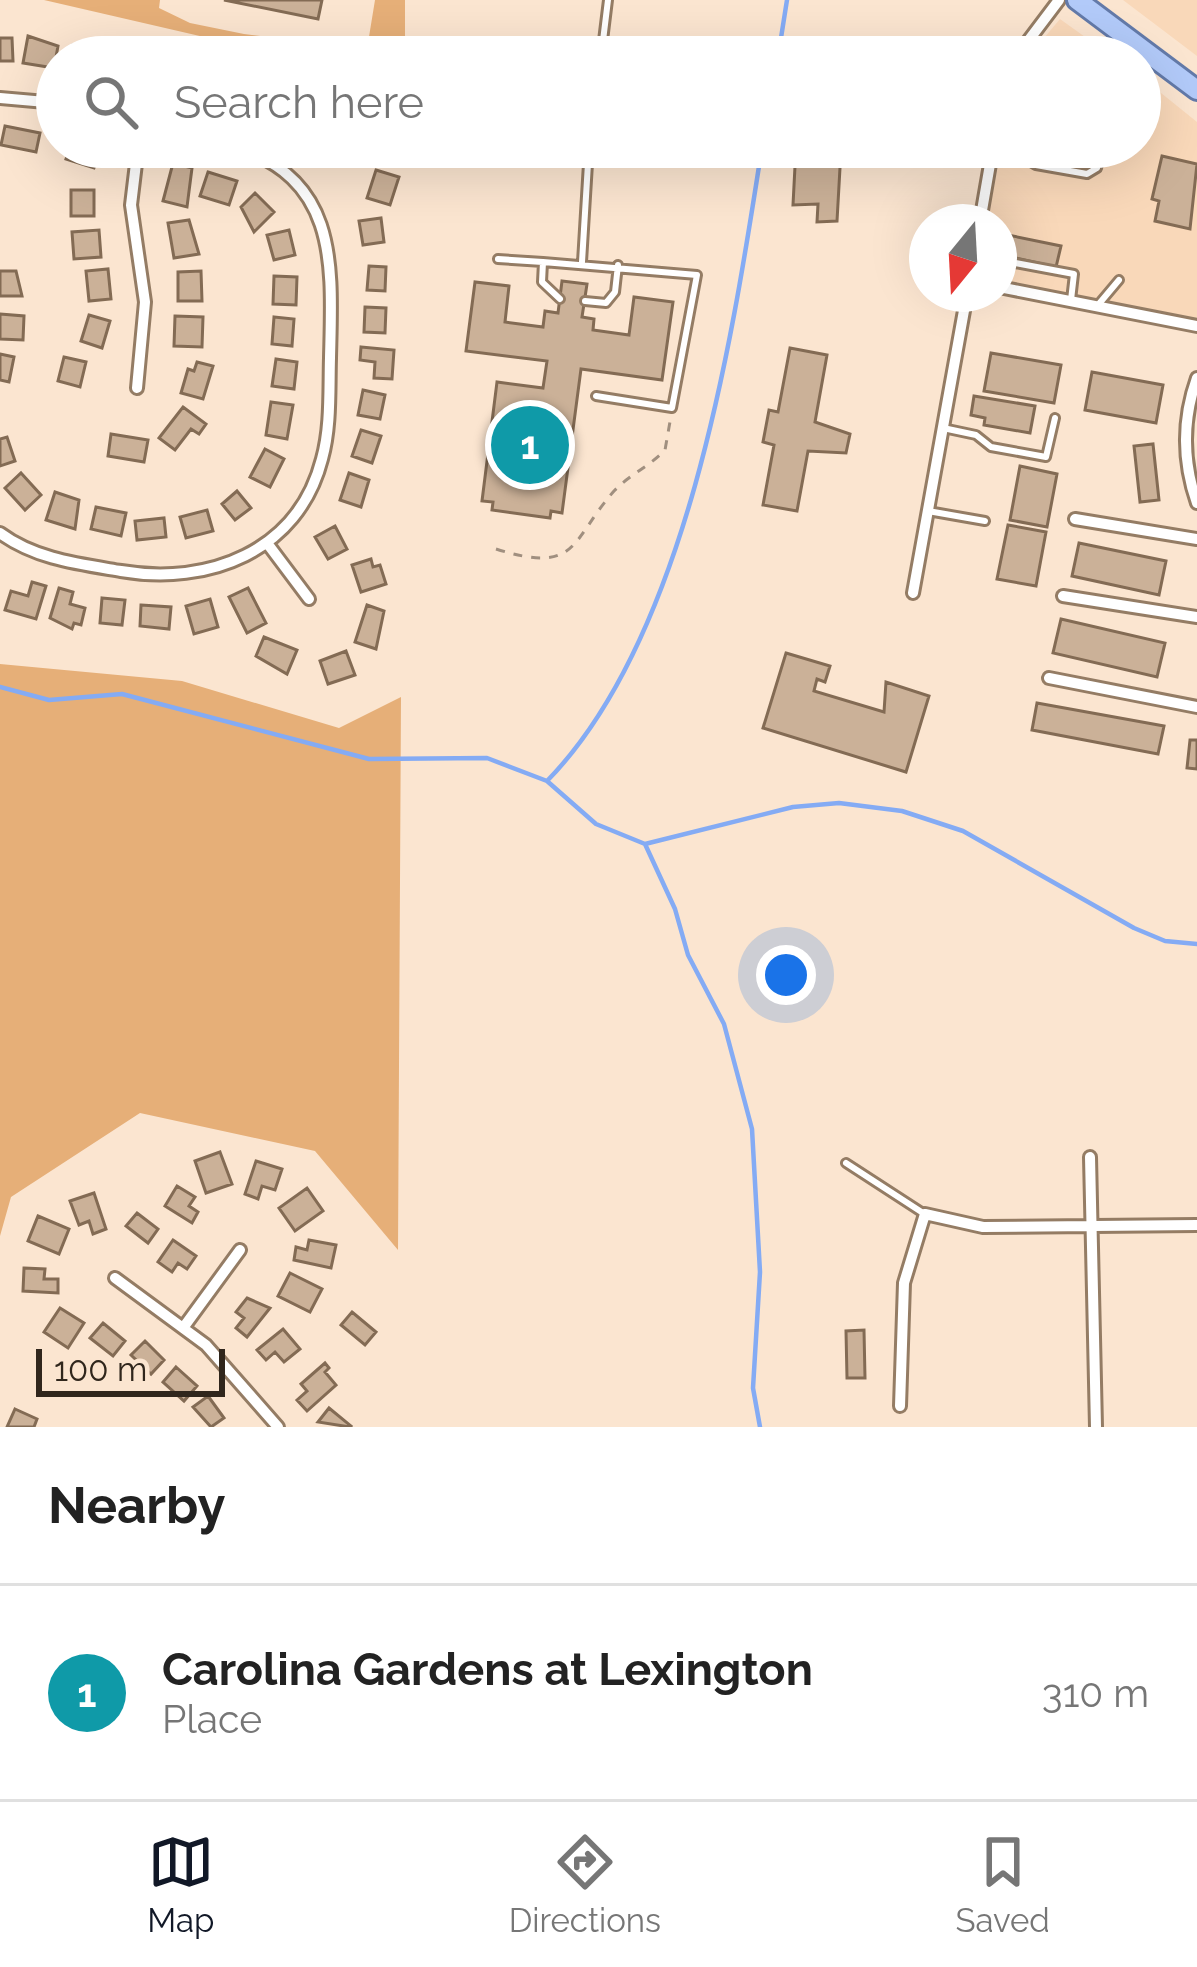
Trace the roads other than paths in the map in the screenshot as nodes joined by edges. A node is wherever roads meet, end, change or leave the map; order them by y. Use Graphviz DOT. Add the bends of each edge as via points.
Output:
graph roads {
  1 [pos="608,0"];
  2 [pos="1059,0"];
  3 [pos="1077,0"];
  4 [pos="604,36"];
  5 [pos="1032,36"];
  6 [pos="1124,36"];
  7 [pos="1161,64"];
  8 [pos="1197,91"];
  9 [pos="0,98"];
  10 [pos="36,101"];
  11 [pos="135,168"];
  12 [pos="276,168"];
  13 [pos="589,168"];
  14 [pos="990,168"];
  15 [pos="1061,168"];
  16 [pos="1097,168"];
  17 [pos="983,204"];
  18 [pos="498,259"];
  19 [pos="543,262"];
  20 [pos="582,262"];
  21 [pos="1017,263"];
  22 [pos="617,266"];
  23 [pos="1119,280"];
  24 [pos="1017,290"];
  25 [pos="560,298"];
  26 [pos="1071,300"];
  27 [pos="585,301"];
  28 [pos="1097,305"];
  29 [pos="964,312"];
  30 [pos="1197,326"];
  31 [pos="1197,378"];
  32 [pos="137,388"];
  33 [pos="596,396"];
  34 [pos="1055,418"];
  35 [pos="943,428"];
  36 [pos="1191,454"];
  37 [pos="1196,494"];
  38 [pos="928,511"];
  39 [pos="1075,520"];
  40 [pos="986,521"];
  41 [pos="0,532"];
  42 [pos="1197,539"];
  43 [pos="267,543"];
  44 [pos="913,593"];
  45 [pos="1063,596"];
  46 [pos="309,599"];
  47 [pos="1197,617"];
  48 [pos="1049,678"];
  49 [pos="1197,707"];
  50 [pos="1090,1157"];
  51 [pos="846,1163"];
  52 [pos="925,1214"];
  53 [pos="1197,1225"];
  54 [pos="1092,1227"];
  55 [pos="240,1250"];
  56 [pos="115,1278"];
  57 [pos="184,1328"];
  58 [pos="900,1406"];
  59 [pos="278,1427"];
  60 [pos="1096,1427"];
  1 -- 4 [label="lane"];
  2 -- 5 [label="street"];
  3 -- 6 [label="main road"];
  7 -- 8 [label="main road"];
  9 -- 10 [label="street"];
  11 -- 32 [label="street" via="131,205 145,302"];
  12 -- 43 [label="street" via="322,224 331,268 323,457 304,501"];
  13 -- 20 [label="lane"];
  14 -- 17 [label="street"];
  15 -- 16 [label="lane"];
  18 -- 19 [label="lane"];
  19 -- 20 [label="lane"];
  19 -- 25 [label="lane" via="542,282"];
  20 -- 22 [label="lane"];
  21 -- 26 [label="lane" via="1074,274"];
  22 -- 27 [label="lane" via="606,303"];
  22 -- 33 [label="lane" via="697,275 672,408"];
  23 -- 28 [label="lane"];
  24 -- 26 [label="street"];
  26 -- 28 [label="street"];
  28 -- 30 [label="street"];
  29 -- 35 [label="street"];
  31 -- 36 [label="street" via="1186,407"];
  34 -- 35 [label="lane" via="1046,457"];
  35 -- 38 [label="street"];
  36 -- 37 [label="street"];
  38 -- 40 [label="lane"];
  38 -- 44 [label="street"];
  39 -- 42 [label="street"];
  41 -- 43 [label="street" via="51,557 173,578 220,569"];
  43 -- 46 [label="street"];
  45 -- 47 [label="street"];
  48 -- 49 [label="street"];
  50 -- 54 [label="street"];
  51 -- 52 [label="lane"];
  52 -- 54 [label="street" via="983,1227"];
  52 -- 58 [label="street" via="904,1283"];
  53 -- 54 [label="street"];
  54 -- 60 [label="street"];
  55 -- 57 [label="street"];
  56 -- 57 [label="street"];
  57 -- 59 [label="street" via="231,1368"];
}
